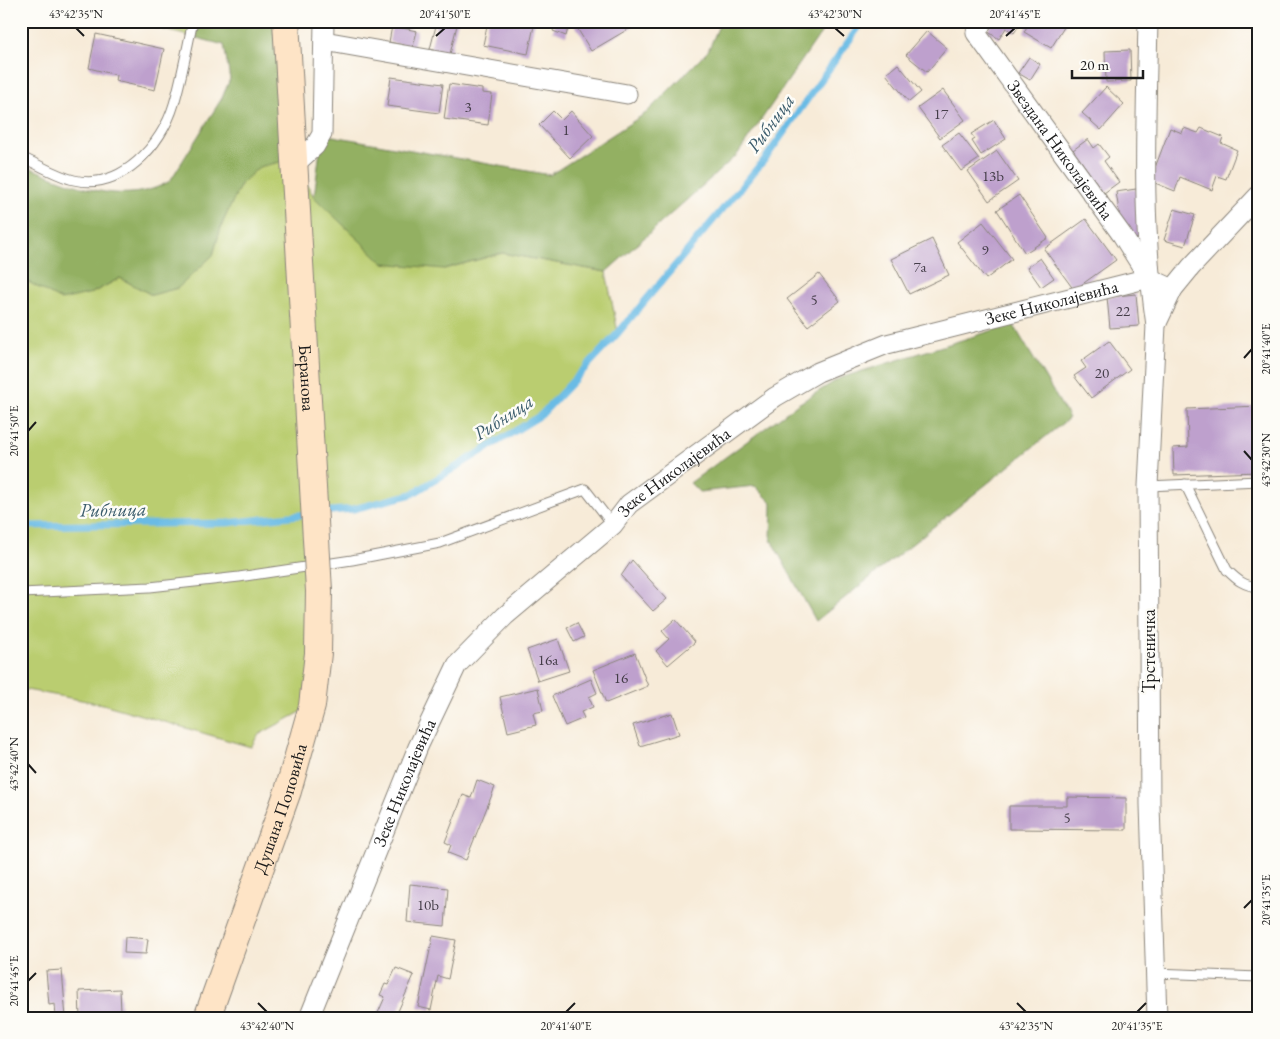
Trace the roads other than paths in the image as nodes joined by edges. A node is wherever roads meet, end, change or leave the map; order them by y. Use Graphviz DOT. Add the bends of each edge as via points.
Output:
graph roads {
  1 [pos="193,21"];
  2 [pos="286,21"];
  3 [pos="324,21"];
  4 [pos="983,21"];
  5 [pos="1148,21"];
  6 [pos="324,41"];
  7 [pos="627,94"];
  8 [pos="21,157"];
  9 [pos="294,165"];
  10 [pos="1259,195"];
  11 [pos="1149,278"];
  12 [pos="1173,289"];
  13 [pos="1156,325"];
  14 [pos="1259,481"];
  15 [pos="1185,484"];
  16 [pos="1148,486"];
  17 [pos="613,525"];
  18 [pos="1259,587"];
  19 [pos="319,591"];
  20 [pos="21,594"];
  21 [pos="1155,973"];
  22 [pos="1259,978"];
  23 [pos="207,1018"];
  24 [pos="308,1018"];
  25 [pos="1157,1018"];
  1 -- 8 [label="lane" via="174,105 159,134 135,166 105,180 74,180"];
  2 -- 9 [label="main road, Беранова"];
  3 -- 6 [label="street"];
  4 -- 11 [label="street, Звездана Николајевића" via="976,32 1122,235"];
  5 -- 11 [label="street, Звездана Николајевића"];
  6 -- 7 [label="street"];
  6 -- 9 [label="street" via="322,134 315,146"];
  9 -- 19 [label="main road, Беранова, bridge"];
  10 -- 12 [label="street"];
  11 -- 12 [label="street"];
  11 -- 13 [label="street, Звездана Николајевића"];
  11 -- 17 [label="street, Зеке Николајевића" via="887,344 818,372 775,397 629,504"];
  12 -- 13 [label="street, Трстеничка"];
  13 -- 16 [label="street, Трстеничка"];
  14 -- 15 [label="lane"];
  15 -- 16 [label="lane"];
  15 -- 18 [label="lane" via="1227,570 1236,580"];
  16 -- 21 [label="street, Трстеничка" via="1150,805"];
  17 -- 20 [label="lane" via="585,490 440,543 352,560 150,587"];
  17 -- 24 [label="street, Зеке Николајевића" via="505,616 457,665 418,748"];
  19 -- 23 [label="main road, Душана Поповића" via="318,653 312,706 288,791"];
  21 -- 22 [label="lane"];
  21 -- 25 [label="street, Трстеничка"];
}
